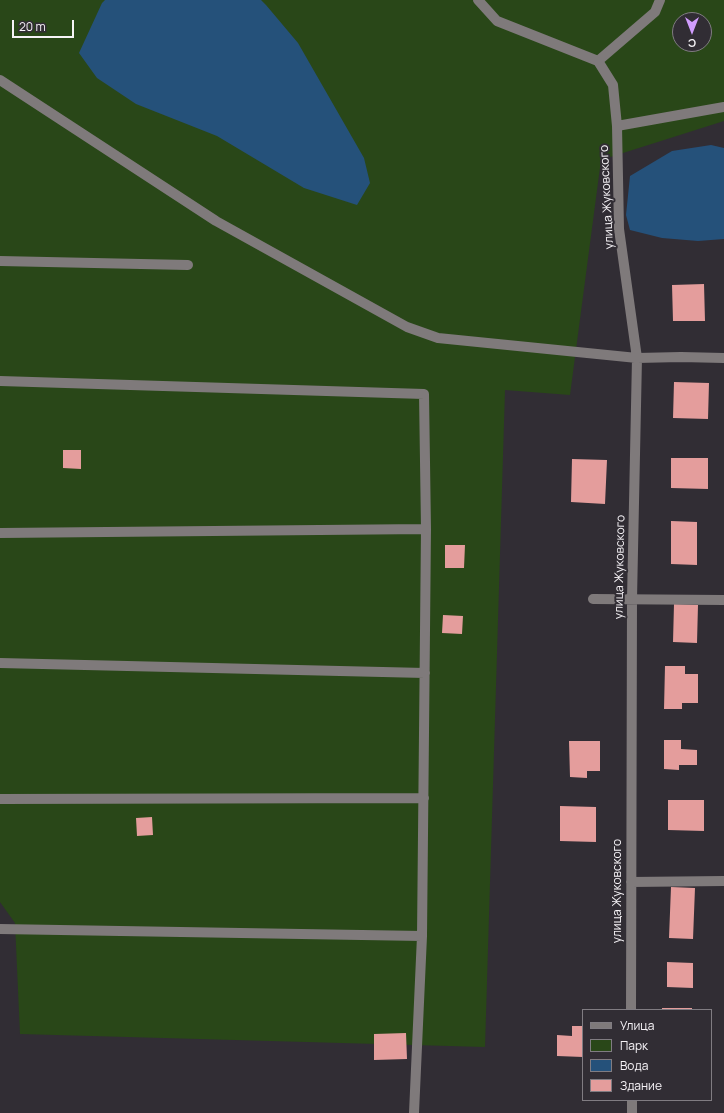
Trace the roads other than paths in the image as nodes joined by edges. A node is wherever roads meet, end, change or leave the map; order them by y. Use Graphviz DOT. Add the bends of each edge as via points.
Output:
graph roads {
  1 [pos="478,0"];
  2 [pos="660,0"];
  3 [pos="598,61"];
  4 [pos="0,80"];
  5 [pos="724,107"];
  6 [pos="617,126"];
  7 [pos="0,261"];
  8 [pos="188,265"];
  9 [pos="637,358"];
  10 [pos="724,358"];
  11 [pos="0,381"];
  12 [pos="426,529"];
  13 [pos="0,532"];
  14 [pos="593,599"];
  15 [pos="632,600"];
  16 [pos="724,600"];
  17 [pos="0,663"];
  18 [pos="425,673"];
  19 [pos="424,798"];
  20 [pos="0,799"];
  21 [pos="724,881"];
  22 [pos="631,882"];
  23 [pos="0,929"];
  24 [pos="422,936"];
  25 [pos="632,1009"];
  26 [pos="632,1101"];
  27 [pos="414,1113"];
  28 [pos="632,1113"];
  1 -- 3 [label="street" via="497,21"];
  2 -- 3 [label="street" via="655,12"];
  3 -- 6 [label="street, улица Жуковского" via="613,85"];
  4 -- 9 [label="street" via="216,220 407,327 438,338"];
  5 -- 6 [label="street"];
  6 -- 9 [label="street, улица Жуковского" via="619,229"];
  7 -- 8 [label="street"];
  9 -- 10 [label="street"];
  9 -- 15 [label="street, улица Жуковского"];
  11 -- 12 [label="street" via="424,394"];
  12 -- 13 [label="street"];
  12 -- 18 [label="street"];
  14 -- 15 [label="street"];
  15 -- 16 [label="street"];
  15 -- 22 [label="street, улица Жуковского"];
  17 -- 18 [label="street"];
  18 -- 19 [label="street"];
  19 -- 20 [label="street"];
  19 -- 24 [label="street"];
  21 -- 22 [label="street"];
  22 -- 25 [label="street, улица Жуковского"];
  23 -- 24 [label="street"];
  24 -- 27 [label="street"];
  26 -- 28 [label="street"];
}
